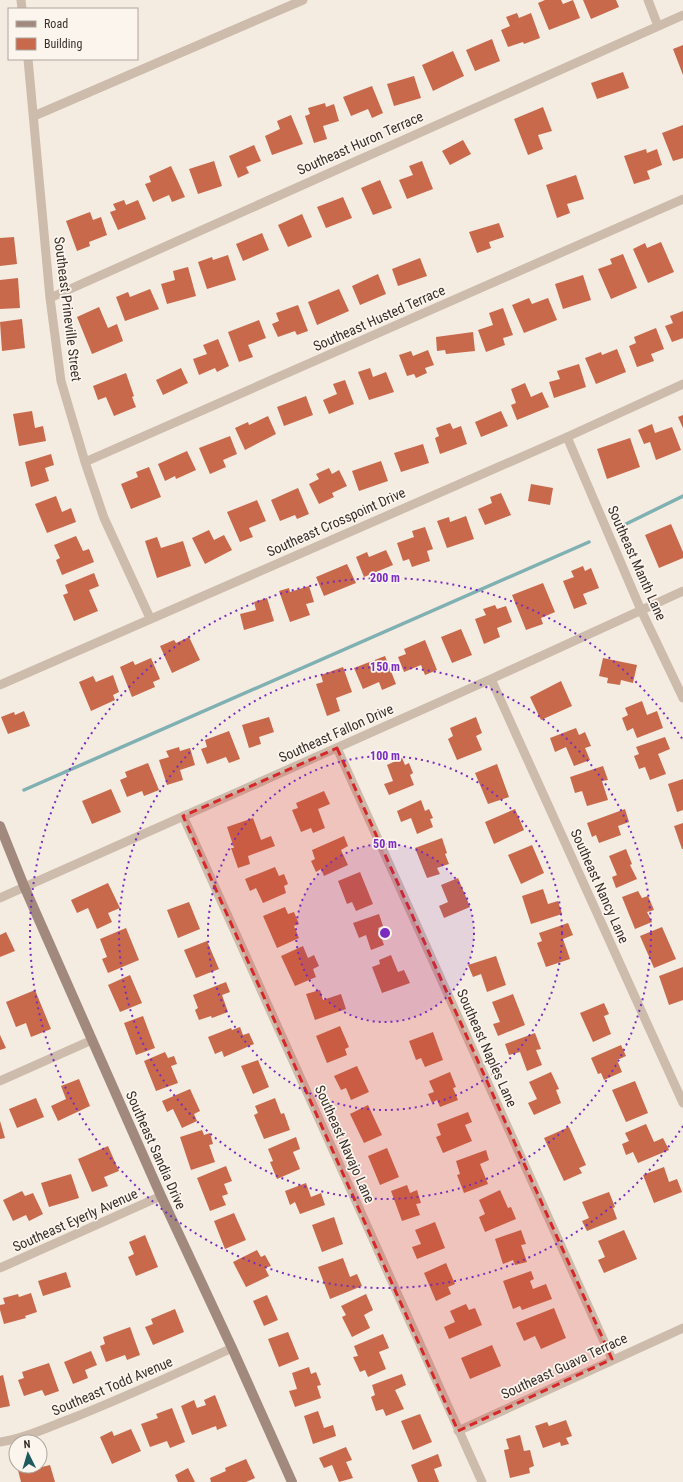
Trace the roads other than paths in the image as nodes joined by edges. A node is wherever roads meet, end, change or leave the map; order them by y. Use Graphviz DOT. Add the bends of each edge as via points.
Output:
graph roads {
  1 [pos="303,0"];
  2 [pos="648,0"];
  3 [pos="683,15"];
  4 [pos="658,26"];
  5 [pos="28,60"];
  6 [pos="34,116"];
  7 [pos="683,199"];
  8 [pos="50,298"];
  9 [pos="683,384"];
  10 [pos="567,437"];
  11 [pos="85,462"];
  12 [pos="683,591"];
  13 [pos="641,610"];
  14 [pos="150,618"];
  15 [pos="491,680"];
  16 [pos="0,684"];
  17 [pos="683,698"];
  18 [pos="337,748"];
  19 [pos="183,816"];
  20 [pos="0,826"];
  21 [pos="24,886"];
  22 [pos="0,898"];
  23 [pos="92,1040"];
  24 [pos="0,1081"];
  25 [pos="683,1103"];
  26 [pos="161,1196"];
  27 [pos="0,1268"];
  28 [pos="683,1328"];
  29 [pos="232,1348"];
  30 [pos="612,1359"];
  31 [pos="458,1431"];
  32 [pos="0,1442"];
  33 [pos="292,1482"];
  34 [pos="482,1482"];
  1 -- 6 [label="street"];
  2 -- 4 [label="street"];
  3 -- 4 [label="street, Southeast Huron Terrace"];
  4 -- 8 [label="street, Southeast Huron Terrace"];
  5 -- 6 [label="street, Southeast Prineville Street"];
  6 -- 8 [label="street, Southeast Prineville Street"];
  7 -- 11 [label="street, Southeast Husted Terrace"];
  8 -- 11 [label="street, Southeast Prineville Street" via="61,381"];
  9 -- 10 [label="street, Southeast Crosspoint Drive"];
  10 -- 13 [label="street, Southeast Manth Lane"];
  10 -- 14 [label="street, Southeast Crosspoint Drive"];
  11 -- 14 [label="street, Southeast Prineville Street" via="104,518"];
  12 -- 13 [label="street, Southeast Fallon Drive"];
  13 -- 15 [label="street, Southeast Fallon Drive"];
  13 -- 17 [label="street, Southeast Manth Lane"];
  14 -- 16 [label="street, Southeast Crosspoint Drive"];
  15 -- 18 [label="street, Southeast Fallon Drive"];
  15 -- 25 [label="street, Southeast Nancy Lane"];
  18 -- 19 [label="street, Southeast Fallon Drive"];
  18 -- 30 [label="street, Southeast Naples Lane"];
  19 -- 21 [label="street, Southeast Fallon Drive"];
  19 -- 31 [label="street, Southeast Navajo Lane"];
  20 -- 21 [label="street, Southeast Sandia Drive"];
  21 -- 22 [label="street, Southeast Fallon Drive"];
  21 -- 23 [label="street, Southeast Sandia Drive"];
  23 -- 24 [label="street"];
  23 -- 26 [label="street, Southeast Sandia Drive"];
  26 -- 27 [label="street, Southeast Eyerly Avenue"];
  26 -- 29 [label="street, Southeast Sandia Drive"];
  28 -- 30 [label="street, Southeast Guava Terrace"];
  29 -- 32 [label="street, Southeast Todd Avenue" via="122,1398 50,1427"];
  29 -- 33 [label="street, Southeast Sandia Drive"];
  30 -- 31 [label="street, Southeast Guava Terrace"];
  31 -- 34 [label="street, Southeast Navajo Lane"];
}
